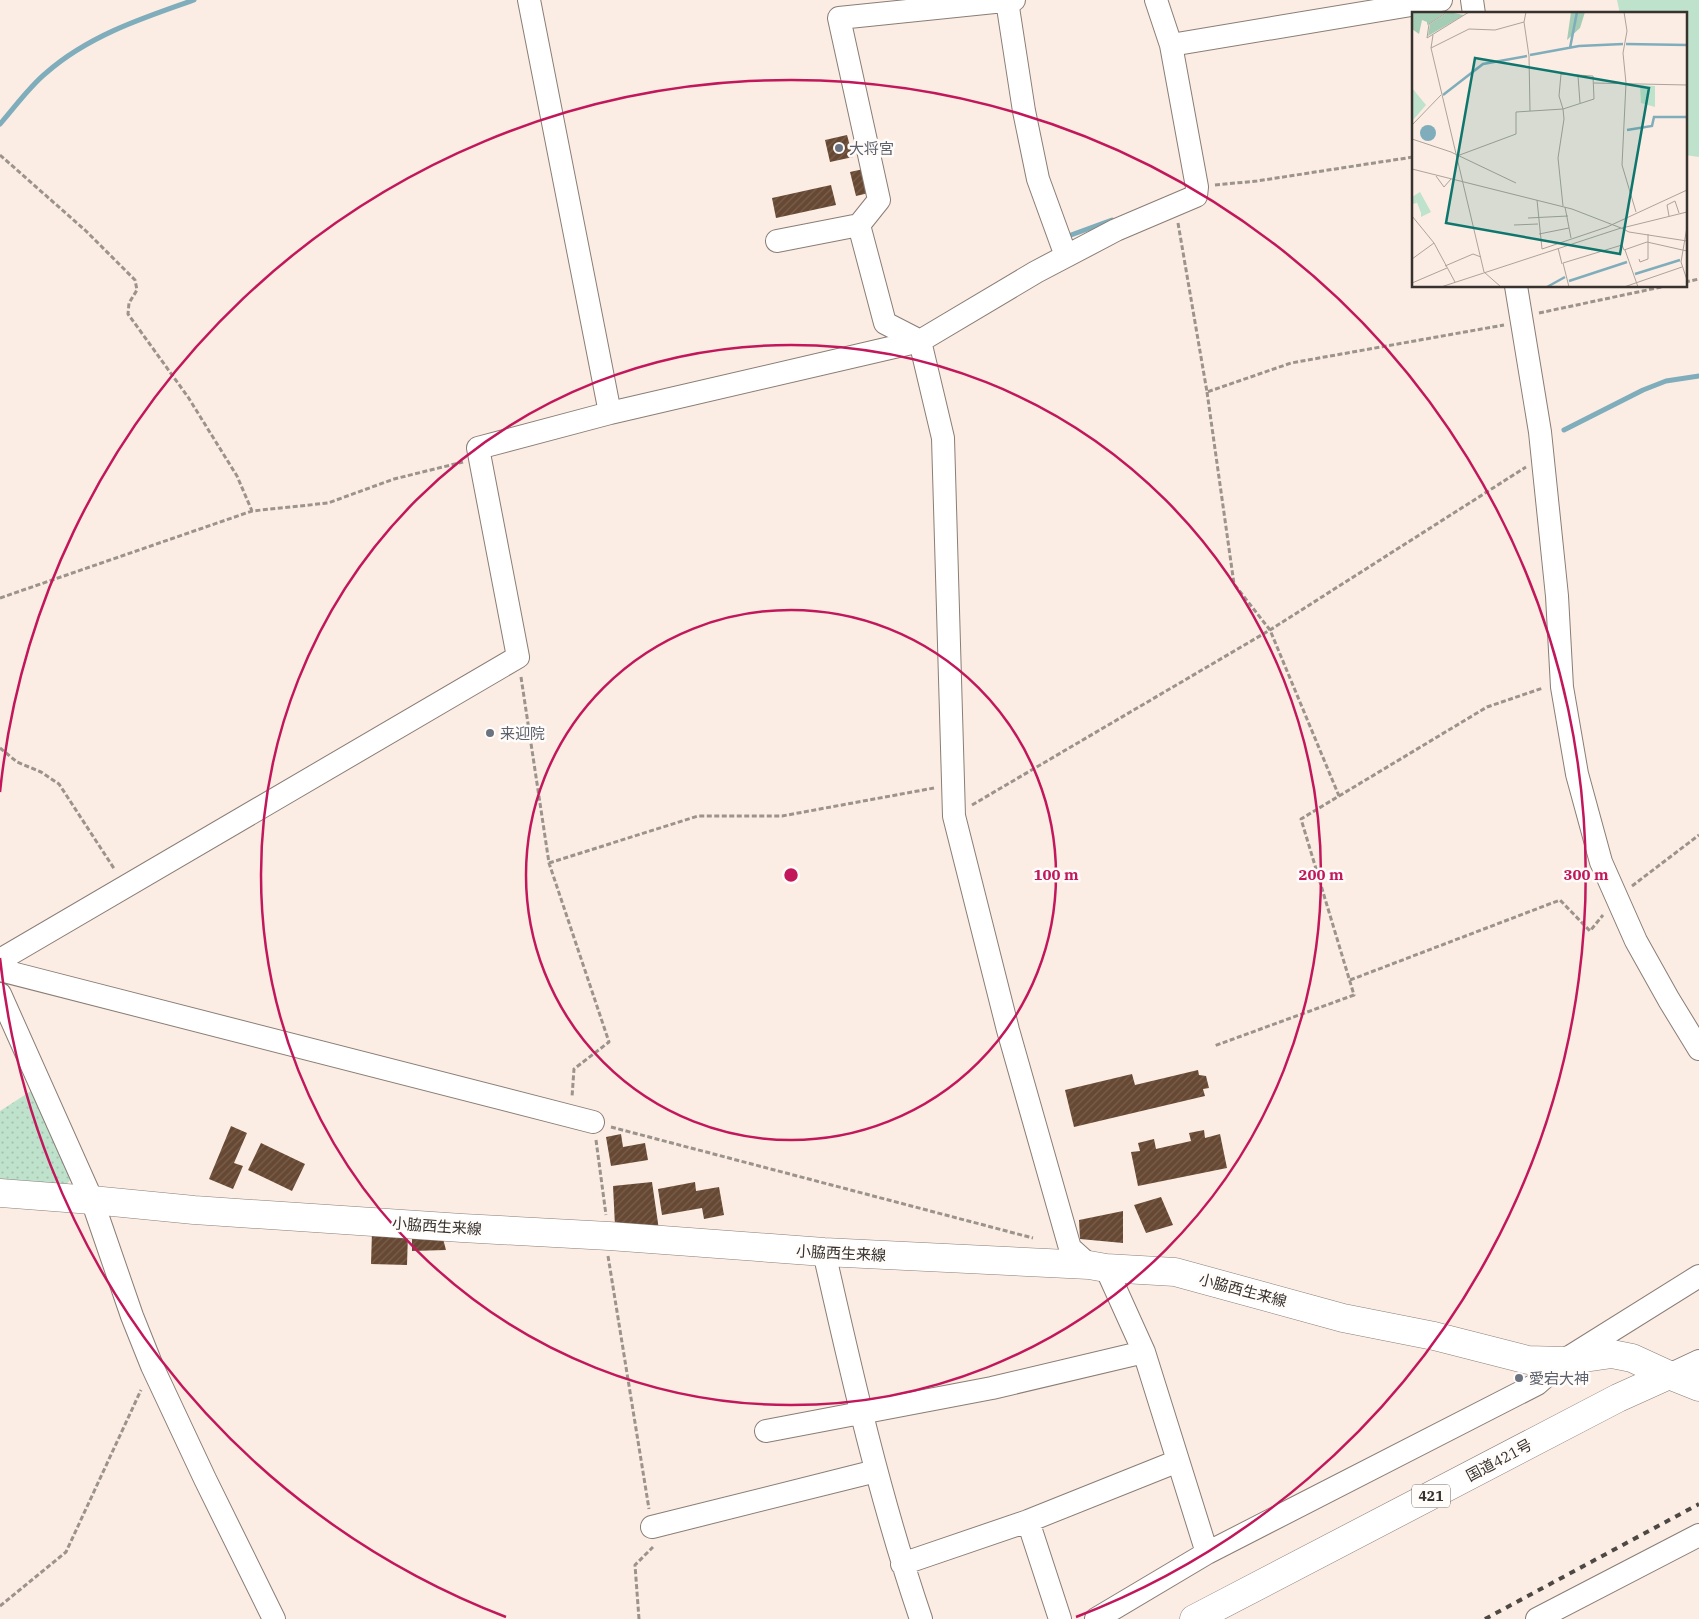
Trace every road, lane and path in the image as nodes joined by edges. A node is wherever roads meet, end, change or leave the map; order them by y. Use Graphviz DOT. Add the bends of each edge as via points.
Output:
graph roads {
  1 [pos="529,0"];
  2 [pos="1156,0"];
  3 [pos="1441,0"];
  4 [pos="1011,1"];
  5 [pos="1171,45"];
  6 [pos="0,155"];
  7 [pos="1412,157"];
  8 [pos="1197,186"];
  9 [pos="1174,206"];
  10 [pos="859,225"];
  11 [pos="777,241"];
  12 [pos="1066,256"];
  13 [pos="1699,279"];
  14 [pos="1686,282"];
  15 [pos="1516,288"];
  16 [pos="1657,288"];
  17 [pos="1521,319"];
  18 [pos="920,340"];
  19 [pos="1207,392"];
  20 [pos="610,413"];
  21 [pos="1542,456"];
  22 [pos="480,457"];
  23 [pos="252,511"];
  24 [pos="0,598"];
  25 [pos="1270,630"];
  26 [pos="518,657"];
  27 [pos="1562,681"];
  28 [pos="0,748"];
  29 [pos="954,784"];
  30 [pos="1339,796"];
  31 [pos="954,816"];
  32 [pos="1699,835"];
  33 [pos="549,863"];
  34 [pos="126,887"];
  35 [pos="1617,898"];
  36 [pos="0,960"];
  37 [pos="0,970"];
  38 [pos="1350,980"];
  39 [pos="0,994"];
  40 [pos="1214,1046"];
  41 [pos="1699,1049"];
  42 [pos="570,1116"];
  43 [pos="593,1122"];
  44 [pos="0,1193"];
  45 [pos="92,1200"];
  46 [pos="606,1236"];
  47 [pos="824,1252"];
  48 [pos="1088,1261"];
  49 [pos="1699,1276"];
  50 [pos="1144,1352"];
  51 [pos="1563,1361"];
  52 [pos="1699,1361"];
  53 [pos="152,1366"];
  54 [pos="1669,1374"];
  55 [pos="1699,1387"];
  56 [pos="860,1412"];
  57 [pos="766,1431"];
  58 [pos="1178,1461"];
  59 [pos="876,1471"];
  60 [pos="1028,1521"];
  61 [pos="652,1527"];
  62 [pos="1699,1535"];
  63 [pos="1207,1553"];
  64 [pos="902,1564"];
  65 [pos="0,1606"];
  66 [pos="274,1619"];
  67 [pos="640,1619"];
  68 [pos="921,1619"];
  69 [pos="1060,1619"];
  70 [pos="1096,1619"];
  71 [pos="1194,1619"];
  72 [pos="1537,1619"];
  1 -- 20 [label="street"];
  2 -- 5 [label="street"];
  3 -- 5 [label="street"];
  4 -- 10 [label="street" via="839,18 879,200"];
  4 -- 12 [label="street" via="1024,111 1038,179"];
  5 -- 8 [label="street"];
  6 -- 23 [label="path" via="86,231 135,280 137,290 129,302 128,314 188,397 237,476"];
  7 -- 8 [label="path" via="1257,182"];
  8 -- 9 [label="street" via="1196,196"];
  9 -- 12 [label="street" via="1116,230"];
  9 -- 19 [label="path"];
  10 -- 11 [label="street"];
  10 -- 18 [label="street" via="885,323"];
  12 -- 18 [label="street"];
  13 -- 14 [label="path"];
  15 -- 17 [label="street"];
  16 -- 17 [label="path"];
  17 -- 19 [label="path" via="1291,363"];
  17 -- 21 [label="street"];
  18 -- 20 [label="street"];
  18 -- 29 [label="street" via="943,438"];
  19 -- 25 [label="path" via="1234,584"];
  20 -- 22 [label="street" via="478,448"];
  21 -- 25 [label="path"];
  21 -- 27 [label="street" via="1557,596"];
  22 -- 23 [label="path" via="394,479 328,503"];
  22 -- 26 [label="street"];
  23 -- 24 [label="path"];
  25 -- 30 [label="path"];
  25 -- 31 [label="path"];
  26 -- 33 [label="path"];
  26 -- 34 [label="street"];
  27 -- 30 [label="path" via="1487,707"];
  27 -- 35 [label="street" via="1577,774 1602,862"];
  28 -- 34 [label="path" via="17,762 59,784"];
  29 -- 31 [label="street"];
  29 -- 33 [label="path" via="782,816 698,816"];
  30 -- 38 [label="path" via="1301,819"];
  31 -- 48 [label="street" via="1008,1030"];
  32 -- 35 [label="path"];
  33 -- 42 [label="path" via="609,1042 574,1068"];
  34 -- 36 [label="street"];
  35 -- 38 [label="path" via="1590,931 1560,900"];
  35 -- 41 [label="street" via="1636,941"];
  37 -- 42 [label="street"];
  38 -- 40 [label="path" via="1354,995"];
  39 -- 45 [label="street"];
  42 -- 43 [label="street"];
  43 -- 46 [label="path"];
  43 -- 48 [label="path"];
  44 -- 45 [label="main road, 小脇西生来線"];
  45 -- 46 [label="main road, 小脇西生来線" via="204,1211"];
  45 -- 53 [label="street"];
  46 -- 47 [label="main road, 小脇西生来線"];
  46 -- 61 [label="path"];
  47 -- 48 [label="main road, 小脇西生来線"];
  47 -- 56 [label="street"];
  48 -- 50 [label="street"];
  48 -- 51 [label="main road, 小脇西生来線" via="1175,1272 1343,1318 1434,1336 1528,1360"];
  49 -- 51 [label="street"];
  50 -- 56 [label="street" via="992,1388"];
  50 -- 58 [label="street"];
  51 -- 54 [label="main road, 小脇西生来線" via="1612,1354 1632,1358"];
  51 -- 63 [label="street" via="1537,1384"];
  52 -- 54 [label="street"];
  53 -- 65 [label="path" via="66,1552"];
  53 -- 66 [label="street"];
  54 -- 55 [label="main road"];
  54 -- 71 [label="main road, 国道421号 / 421"];
  56 -- 57 [label="street"];
  56 -- 59 [label="street"];
  58 -- 60 [label="street"];
  58 -- 63 [label="street"];
  59 -- 61 [label="street"];
  59 -- 64 [label="street"];
  60 -- 64 [label="street"];
  60 -- 69 [label="street"];
  61 -- 67 [label="path" via="654,1546 635,1566"];
  62 -- 72 [label="street"];
  63 -- 70 [label="street"];
  64 -- 68 [label="street"];
}
